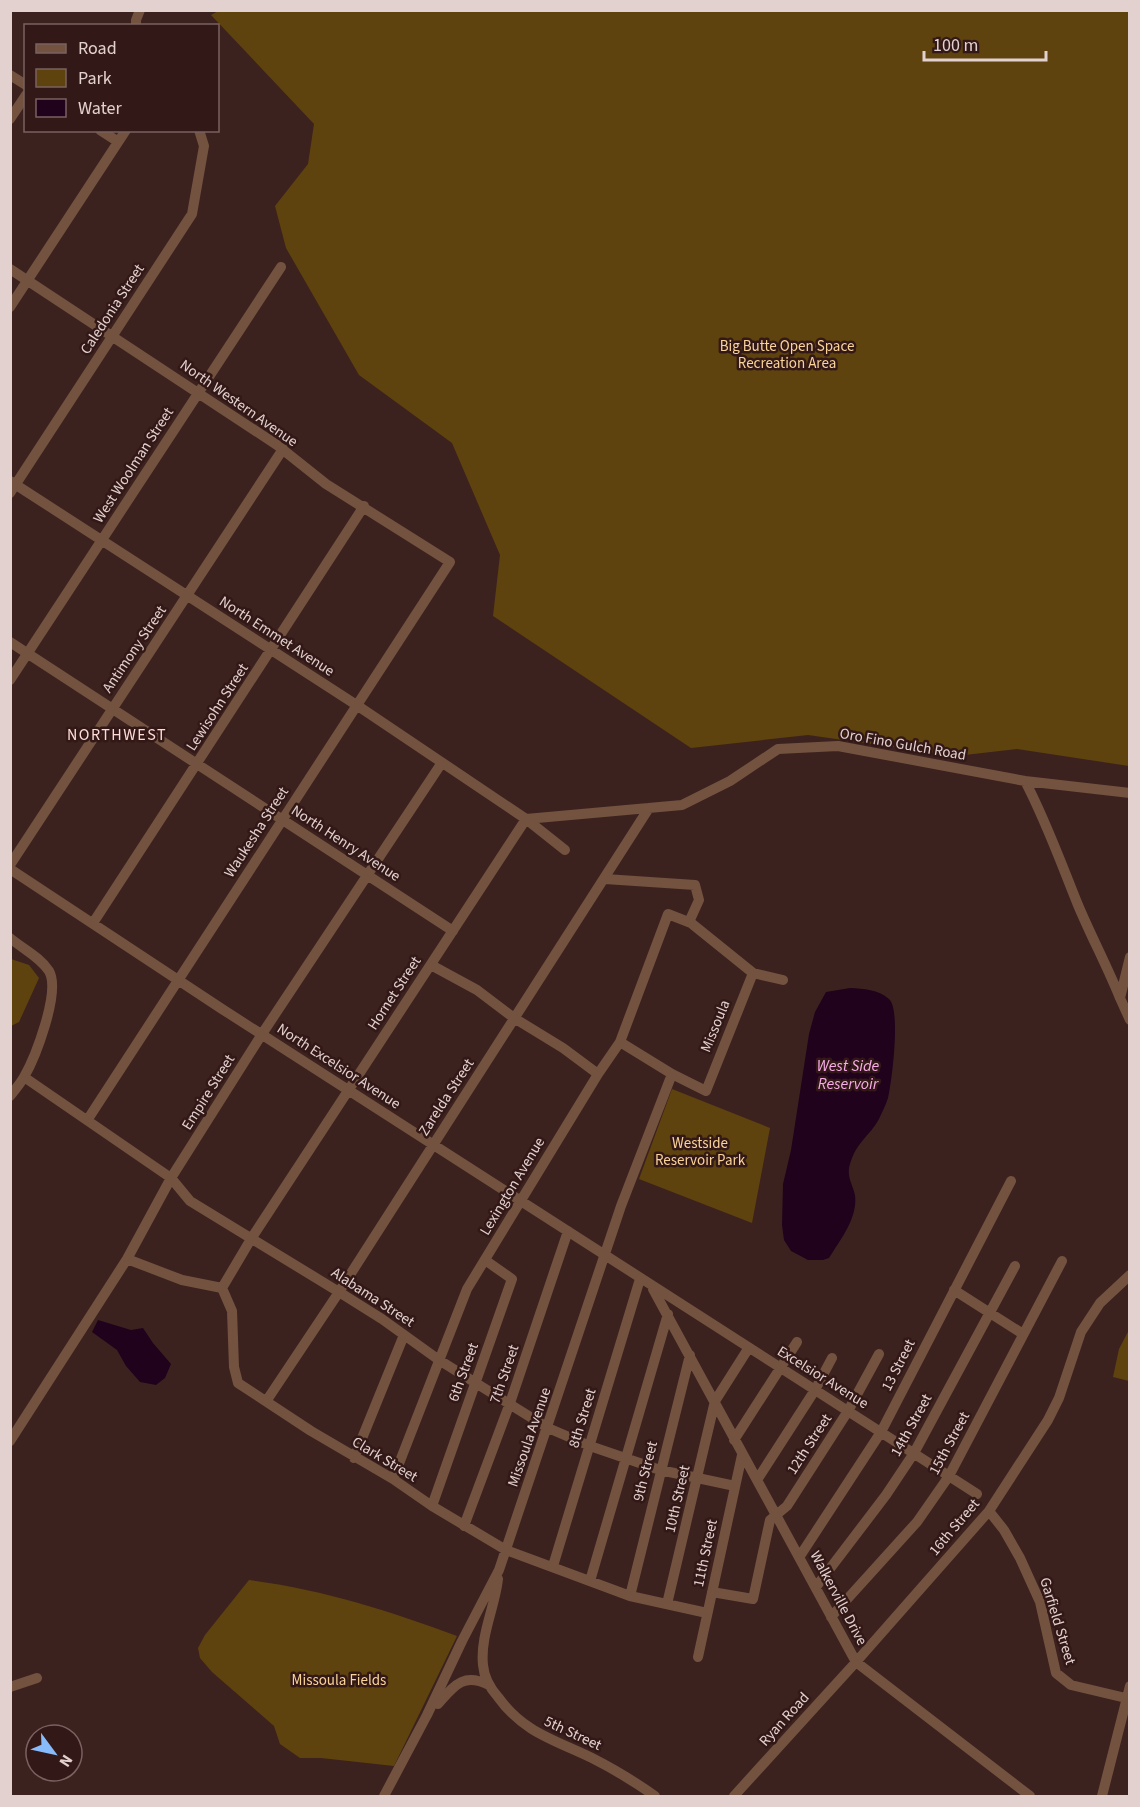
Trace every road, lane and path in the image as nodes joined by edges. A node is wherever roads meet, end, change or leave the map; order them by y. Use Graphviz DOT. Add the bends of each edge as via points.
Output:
graph roads {
  1 [pos="10,75"];
  2 [pos="24,84"];
  3 [pos="24,98"];
  4 [pos="10,119"];
  5 [pos="103,132"];
  6 [pos="124,132"];
  7 [pos="200,132"];
  8 [pos="117,141"];
  9 [pos="281,267"];
  10 [pos="10,269"];
  11 [pos="28,280"];
  12 [pos="10,307"];
  13 [pos="113,336"];
  14 [pos="199,392"];
  15 [pos="283,449"];
  16 [pos="12,486"];
  17 [pos="364,506"];
  18 [pos="101,540"];
  19 [pos="450,562"];
  20 [pos="187,596"];
  21 [pos="10,642"];
  22 [pos="272,650"];
  23 [pos="27,653"];
  24 [pos="10,680"];
  25 [pos="358,706"];
  26 [pos="112,708"];
  27 [pos="197,764"];
  28 [pos="441,764"];
  29 [pos="1025,781"];
  30 [pos="1130,793"];
  31 [pos="649,808"];
  32 [pos="283,819"];
  33 [pos="526,819"];
  34 [pos="565,850"];
  35 [pos="10,867"];
  36 [pos="369,875"];
  37 [pos="605,879"];
  38 [pos="689,922"];
  39 [pos="93,923"];
  40 [pos="453,931"];
  41 [pos="10,938"];
  42 [pos="1130,957"];
  43 [pos="431,965"];
  44 [pos="753,973"];
  45 [pos="177,980"];
  46 [pos="783,980"];
  47 [pos="1120,998"];
  48 [pos="514,1018"];
  49 [pos="1130,1020"];
  50 [pos="262,1034"];
  51 [pos="620,1042"];
  52 [pos="598,1074"];
  53 [pos="672,1074"];
  54 [pos="24,1077"];
  55 [pos="349,1091"];
  56 [pos="10,1096"];
  57 [pos="88,1119"];
  58 [pos="433,1144"];
  59 [pos="171,1178"];
  60 [pos="1011,1181"];
  61 [pos="520,1202"];
  62 [pos="567,1231"];
  63 [pos="251,1239"];
  64 [pos="605,1256"];
  65 [pos="127,1259"];
  66 [pos="485,1260"];
  67 [pos="1062,1261"];
  68 [pos="1015,1266"];
  69 [pos="1130,1275"];
  70 [pos="640,1279"];
  71 [pos="652,1287"];
  72 [pos="222,1288"];
  73 [pos="954,1290"];
  74 [pos="339,1292"];
  75 [pos="668,1314"];
  76 [pos="990,1314"];
  77 [pos="1023,1334"];
  78 [pos="404,1335"];
  79 [pos="797,1342"];
  80 [pos="748,1348"];
  81 [pos="879,1354"];
  82 [pos="690,1355"];
  83 [pos="832,1358"];
  84 [pos="439,1360"];
  85 [pos="780,1368"];
  86 [pos="474,1383"];
  87 [pos="815,1390"];
  88 [pos="267,1400"];
  89 [pos="715,1401"];
  90 [pos="510,1402"];
  91 [pos="848,1411"];
  92 [pos="548,1428"];
  93 [pos="880,1432"];
  94 [pos="734,1440"];
  95 [pos="10,1441"];
  96 [pos="590,1446"];
  97 [pos="914,1454"];
  98 [pos="742,1455"];
  99 [pos="625,1457"];
  100 [pos="354,1458"];
  101 [pos="660,1470"];
  102 [pos="949,1476"];
  103 [pos="697,1478"];
  104 [pos="393,1479"];
  105 [pos="757,1480"];
  106 [pos="735,1486"];
  107 [pos="977,1494"];
  108 [pos="432,1506"];
  109 [pos="988,1511"];
  110 [pos="777,1515"];
  111 [pos="464,1526"];
  112 [pos="506,1550"];
  113 [pos="800,1556"];
  114 [pos="553,1566"];
  115 [pos="499,1570"];
  116 [pos="590,1581"];
  117 [pos="816,1587"];
  118 [pos="712,1592"];
  119 [pos="630,1596"];
  120 [pos="667,1604"];
  121 [pos="707,1613"];
  122 [pos="831,1617"];
  123 [pos="698,1657"];
  124 [pos="856,1662"];
  125 [pos="37,1678"];
  126 [pos="489,1685"];
  127 [pos="1130,1686"];
  128 [pos="10,1687"];
  129 [pos="1128,1698"];
  130 [pos="428,1716"];
  131 [pos="384,1797"];
  132 [pos="655,1797"];
  133 [pos="734,1797"];
  134 [pos="1030,1797"];
  135 [pos="1102,1797"];
  1 -- 2 [label="street"];
  3 -- 4 [label="street"];
  5 -- 8 [label="street"];
  6 -- 8 [label="street"];
  7 -- 13 [label="street, Caledonia Street" via="204,146 192,214"];
  8 -- 11 [label="street"];
  9 -- 14 [label="street, West Woolman Street"];
  10 -- 11 [label="street, North Western Avenue"];
  11 -- 12 [label="street"];
  11 -- 13 [label="street, North Western Avenue"];
  13 -- 14 [label="street, North Western Avenue"];
  13 -- 16 [label="street, Caledonia Street"];
  14 -- 15 [label="street, North Western Avenue"];
  14 -- 18 [label="street, West Woolman Street"];
  15 -- 17 [label="street, North Western Avenue" via="323,482"];
  15 -- 20 [label="street, Antimony Street"];
  16 -- 18 [label="street, North Emmet Avenue"];
  17 -- 19 [label="street, North Western Avenue"];
  17 -- 22 [label="street, Lewisohn Street"];
  18 -- 20 [label="street, North Emmet Avenue"];
  18 -- 23 [label="street, West Woolman Street"];
  19 -- 25 [label="street, Waukesha Street"];
  20 -- 22 [label="street, North Emmet Avenue"];
  20 -- 26 [label="street, Antimony Street"];
  21 -- 23 [label="street, North Henry Avenue"];
  22 -- 25 [label="street, North Emmet Avenue"];
  22 -- 27 [label="street, Lewisohn Street"];
  23 -- 24 [label="street, West Woolman Street"];
  23 -- 26 [label="street, North Henry Avenue"];
  25 -- 28 [label="street, North Emmet Avenue"];
  25 -- 32 [label="street, Waukesha Street"];
  26 -- 27 [label="street, North Henry Avenue"];
  26 -- 35 [label="street, Antimony Street"];
  27 -- 32 [label="street, North Henry Avenue"];
  27 -- 39 [label="street, Lewisohn Street"];
  28 -- 33 [label="street, North Emmet Avenue"];
  28 -- 36 [label="street, Empire Street"];
  29 -- 30 [label="street, Oro Fino Gulch Road"];
  29 -- 31 [label="street, Oro Fino Gulch Road" via="838,746 778,749 730,781 682,805"];
  29 -- 47 [label="street"];
  31 -- 33 [label="street"];
  31 -- 37 [label="street, Zarelda Street"];
  32 -- 36 [label="street, North Henry Avenue"];
  32 -- 45 [label="street, Waukesha Street"];
  33 -- 34 [label="street, North Emmet Avenue"];
  33 -- 40 [label="street, Hornet Street"];
  35 -- 39 [label="street, North Excelsior Avenue"];
  36 -- 40 [label="street, North Henry Avenue"];
  36 -- 50 [label="street, Empire Street"];
  37 -- 38 [label="street" via="695,885 699,900"];
  37 -- 48 [label="street, Zarelda Street"];
  38 -- 44 [label="street"];
  38 -- 51 [label="street, Lexington Avenue" via="668,914"];
  39 -- 45 [label="street, North Excelsior Avenue"];
  40 -- 43 [label="street, Hornet Street"];
  41 -- 54 [label="street" via="42,963 51,976 46,1017"];
  42 -- 47 [label="street"];
  43 -- 48 [label="street" via="477,990"];
  43 -- 55 [label="street, Hornet Street"];
  44 -- 46 [label="street"];
  44 -- 53 [label="street, Missoula" via="706,1091"];
  45 -- 50 [label="street, North Excelsior Avenue"];
  45 -- 57 [label="street, Waukesha Street"];
  47 -- 49 [label="street"];
  48 -- 52 [label="street" via="563,1047"];
  48 -- 58 [label="street, Zarelda Street"];
  50 -- 55 [label="street, North Excelsior Avenue"];
  50 -- 59 [label="street, Empire Street"];
  51 -- 52 [label="street, Lexington Avenue"];
  51 -- 53 [label="street"];
  52 -- 61 [label="street, Lexington Avenue"];
  53 -- 64 [label="street, Missoula Avenue"];
  54 -- 56 [label="street"];
  54 -- 57 [label="street, Alabama Street"];
  55 -- 58 [label="street, North Excelsior Avenue"];
  55 -- 63 [label="street, Hornet Street"];
  57 -- 59 [label="street, Alabama Street"];
  58 -- 61 [label="street, North Excelsior Avenue"];
  58 -- 74 [label="street, Zarelda Street"];
  59 -- 63 [label="street, Alabama Street" via="190,1201"];
  59 -- 65 [label="street, Empire Street"];
  60 -- 73 [label="street, 13 Street"];
  61 -- 62 [label="street, North Excelsior Avenue"];
  61 -- 66 [label="street, Lexington Avenue"];
  62 -- 64 [label="street, North Excelsior Avenue"];
  62 -- 90 [label="street, 7th Street"];
  63 -- 72 [label="street, Hornet Street"];
  63 -- 74 [label="street, Alabama Street"];
  64 -- 70 [label="street, North Excelsior Avenue"];
  64 -- 92 [label="street, Missoula Avenue"];
  65 -- 72 [label="street" via="182,1280"];
  65 -- 95 [label="street, Empire Street"];
  66 -- 84 [label="street, Lexington Avenue" via="467,1289"];
  66 -- 86 [label="street, 6th Street" via="512,1279"];
  67 -- 77 [label="street, 15th Street"];
  68 -- 76 [label="street, 14th Street"];
  69 -- 109 [label="street, 16th Street" via="1100,1303 1082,1332 1048,1419"];
  70 -- 71 [label="street, North Excelsior Avenue"];
  70 -- 96 [label="street, 8th Street"];
  71 -- 75 [label="street, Walkerville Drive"];
  71 -- 80 [label="street, Excelsior Avenue"];
  72 -- 88 [label="street, Clark Street" via="232,1311 238,1383"];
  73 -- 76 [label="street"];
  73 -- 93 [label="street, 13 Street"];
  74 -- 78 [label="street, Alabama Street"];
  74 -- 88 [label="street, Zarelda Street"];
  75 -- 82 [label="street, Walkerville Drive"];
  75 -- 99 [label="street"];
  76 -- 77 [label="street"];
  76 -- 97 [label="street, 14th Street"];
  77 -- 102 [label="street, 15th Street"];
  78 -- 84 [label="street, Alabama Street"];
  78 -- 100 [label="street"];
  79 -- 85 [label="street"];
  80 -- 85 [label="street, Excelsior Avenue"];
  80 -- 89 [label="street, 10th Street"];
  81 -- 91 [label="street, 12th Street"];
  82 -- 89 [label="street, Walkerville Drive"];
  82 -- 101 [label="street, 9th Street"];
  83 -- 87 [label="street"];
  84 -- 86 [label="street, Alabama Street"];
  84 -- 104 [label="street, Lexington Avenue"];
  85 -- 87 [label="street, Excelsior Avenue"];
  85 -- 94 [label="street"];
  86 -- 90 [label="street, Alabama Street"];
  86 -- 108 [label="street, 6th Street"];
  87 -- 91 [label="street, Excelsior Avenue"];
  87 -- 105 [label="street"];
  88 -- 100 [label="street, Clark Street"];
  89 -- 94 [label="street, Walkerville Drive"];
  89 -- 103 [label="street, 10th Street"];
  90 -- 92 [label="street, Alabama Street"];
  90 -- 111 [label="street, 7th Street"];
  91 -- 93 [label="street, Excelsior Avenue"];
  91 -- 110 [label="street, 12th Street" via="787,1506"];
  92 -- 96 [label="street, Alabama Street"];
  92 -- 112 [label="street, Missoula Avenue"];
  93 -- 97 [label="street, Excelsior Avenue"];
  93 -- 113 [label="street, 13 Street"];
  94 -- 98 [label="street, Walkerville Drive"];
  96 -- 99 [label="street, Alabama Street"];
  96 -- 114 [label="street, 8th Street"];
  97 -- 102 [label="street, Excelsior Avenue"];
  97 -- 117 [label="street, 14th Street"];
  98 -- 105 [label="street, Walkerville Drive"];
  98 -- 106 [label="street, 11th Street"];
  99 -- 101 [label="street, Alabama Street"];
  99 -- 116 [label="street"];
  100 -- 104 [label="street, Clark Street"];
  101 -- 103 [label="street, Alabama Street"];
  101 -- 119 [label="street, 9th Street"];
  102 -- 107 [label="street, Excelsior Avenue"];
  102 -- 122 [label="street, 15th Street" via="923,1514"];
  103 -- 106 [label="street, Alabama Street"];
  103 -- 120 [label="street, 10th Street"];
  104 -- 108 [label="street, Clark Street"];
  105 -- 110 [label="street, Walkerville Drive"];
  106 -- 118 [label="street, 11th Street"];
  108 -- 111 [label="street, Clark Street"];
  109 -- 124 [label="street, 16th Street"];
  109 -- 129 [label="street, Garfield Street" via="1004,1530 1040,1602 1056,1673 1071,1684"];
  110 -- 113 [label="street, Walkerville Drive"];
  110 -- 118 [label="street" via="769,1523 753,1599"];
  111 -- 112 [label="street, Clark Street"];
  112 -- 114 [label="street, Clark Street"];
  112 -- 115 [label="street, Missoula Avenue"];
  113 -- 117 [label="street, Walkerville Drive"];
  114 -- 116 [label="street, Clark Street"];
  115 -- 126 [label="street, 5th Street" via="484,1642 483,1665"];
  115 -- 130 [label="street, Missoula Avenue"];
  116 -- 119 [label="street, Clark Street"];
  117 -- 122 [label="street, Walkerville Drive"];
  118 -- 121 [label="street, 11th Street"];
  119 -- 120 [label="street, Clark Street"];
  120 -- 121 [label="street, Clark Street"];
  121 -- 123 [label="street, 11th Street"];
  122 -- 124 [label="street, Walkerville Drive"];
  124 -- 133 [label="street, Ryan Road"];
  124 -- 134 [label="street, Walkerville Drive"];
  125 -- 128 [label="street"];
  126 -- 130 [label="street" via="468,1679 454,1686"];
  126 -- 132 [label="street, 5th Street" via="508,1712 525,1726 637,1783"];
  127 -- 129 [label="street"];
  129 -- 135 [label="street"];
  130 -- 131 [label="street, Missoula Avenue"];
}
